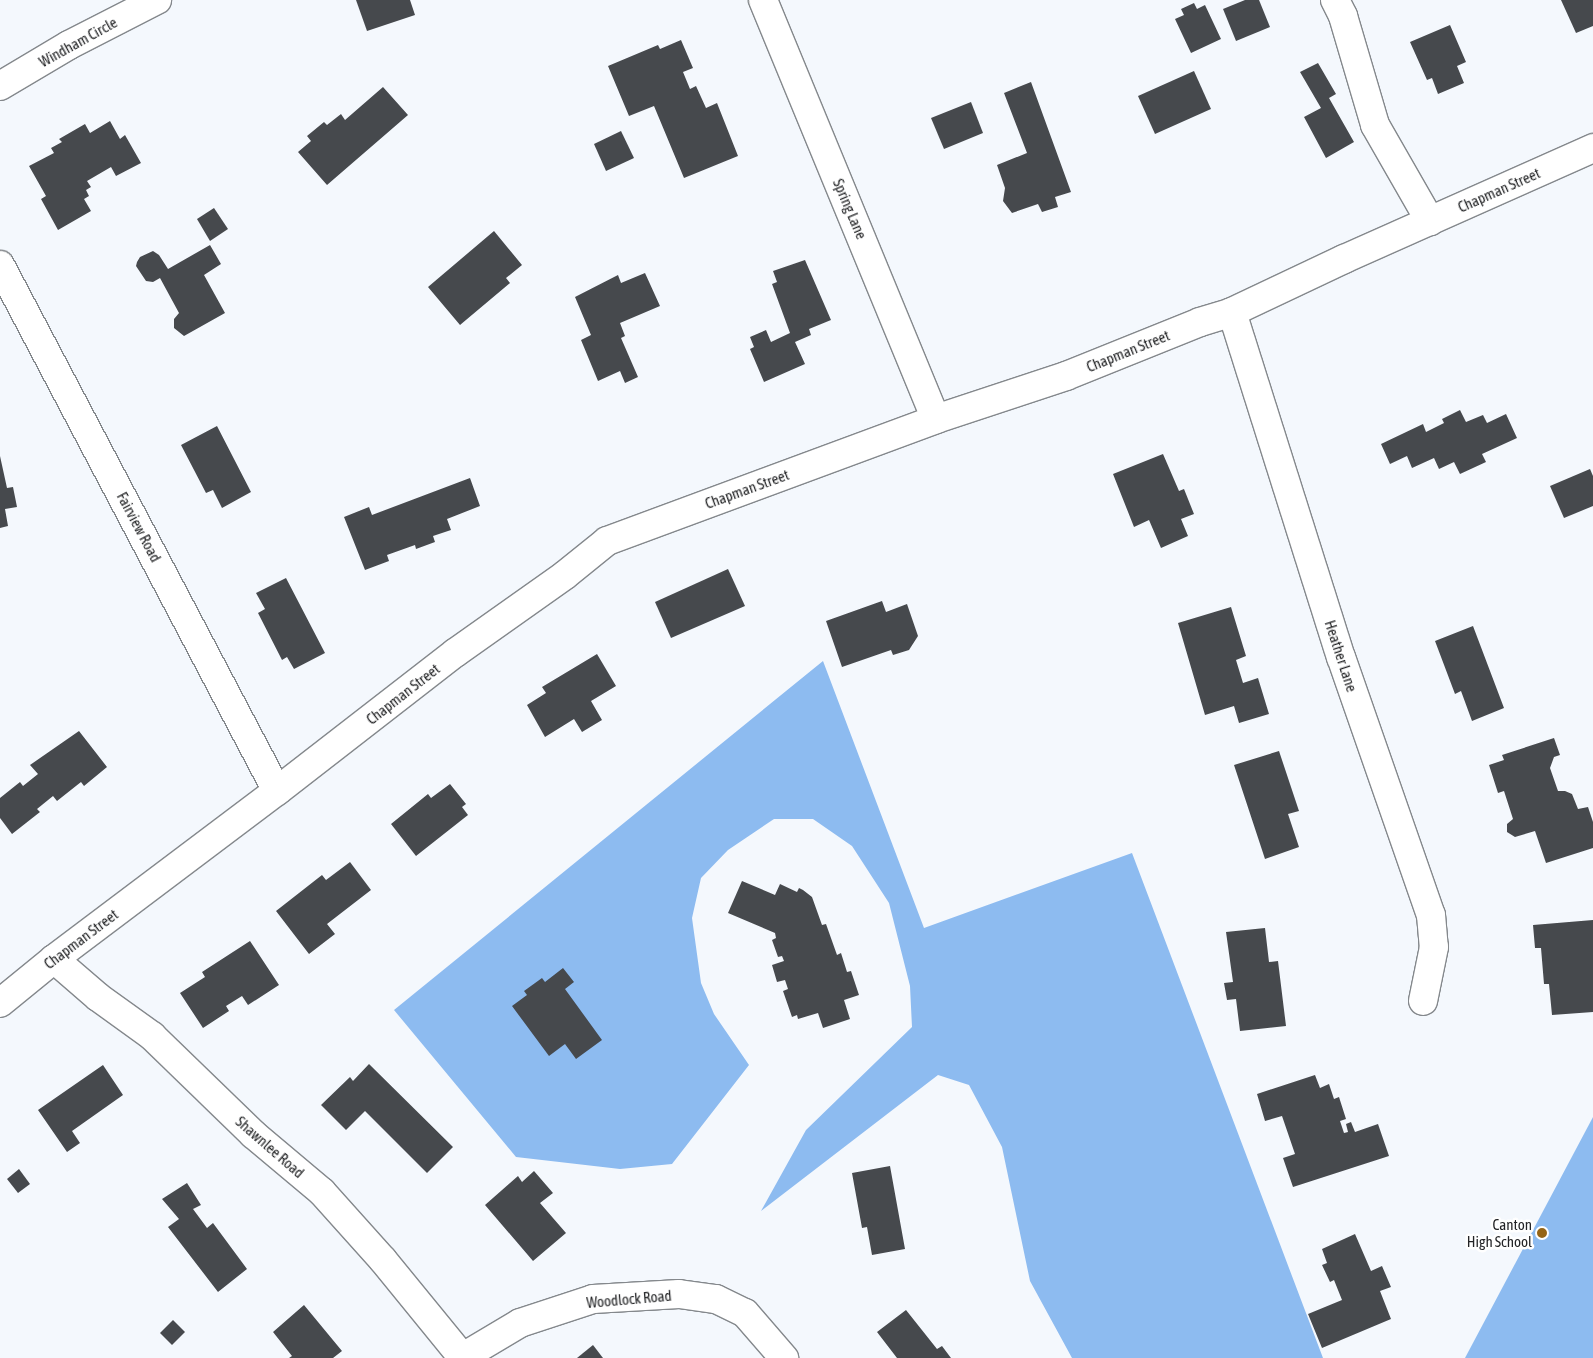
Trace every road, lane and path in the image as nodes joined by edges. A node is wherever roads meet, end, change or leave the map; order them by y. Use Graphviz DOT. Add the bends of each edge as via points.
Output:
graph roads {
  1 [pos="156,0"];
  2 [pos="763,0"];
  3 [pos="1335,0"];
  4 [pos="0,86"];
  5 [pos="1593,148"];
  6 [pos="1430,221"];
  7 [pos="0,265"];
  8 [pos="1232,312"];
  9 [pos="936,419"];
  10 [pos="276,792"];
  11 [pos="54,959"];
  12 [pos="1423,1001"];
  13 [pos="0,1003"];
  14 [pos="463,1358"];
  15 [pos="784,1358"];
  1 -- 4 [label="street, Windham Circle" via="69,45"];
  2 -- 9 [label="street, Spring Lane"];
  3 -- 6 [label="street" via="1343,16 1375,126"];
  5 -- 6 [label="street, Chapman Street"];
  6 -- 8 [label="street, Chapman Street"];
  7 -- 10 [label="street, Fairview Road"];
  8 -- 9 [label="street, Chapman Street" via="1066,376"];
  8 -- 12 [label="street, Heather Lane" via="1341,657 1431,915 1434,948"];
  9 -- 10 [label="street, Chapman Street" via="607,541 565,575 455,652"];
  10 -- 11 [label="street, Chapman Street"];
  11 -- 13 [label="street, Chapman Street"];
  11 -- 14 [label="street, Shawnlee Road" via="98,998 152,1036 253,1134 322,1192"];
  14 -- 15 [label="street, Woodlock Road" via="520,1323 593,1299 680,1294 716,1299 744,1313"];
}
